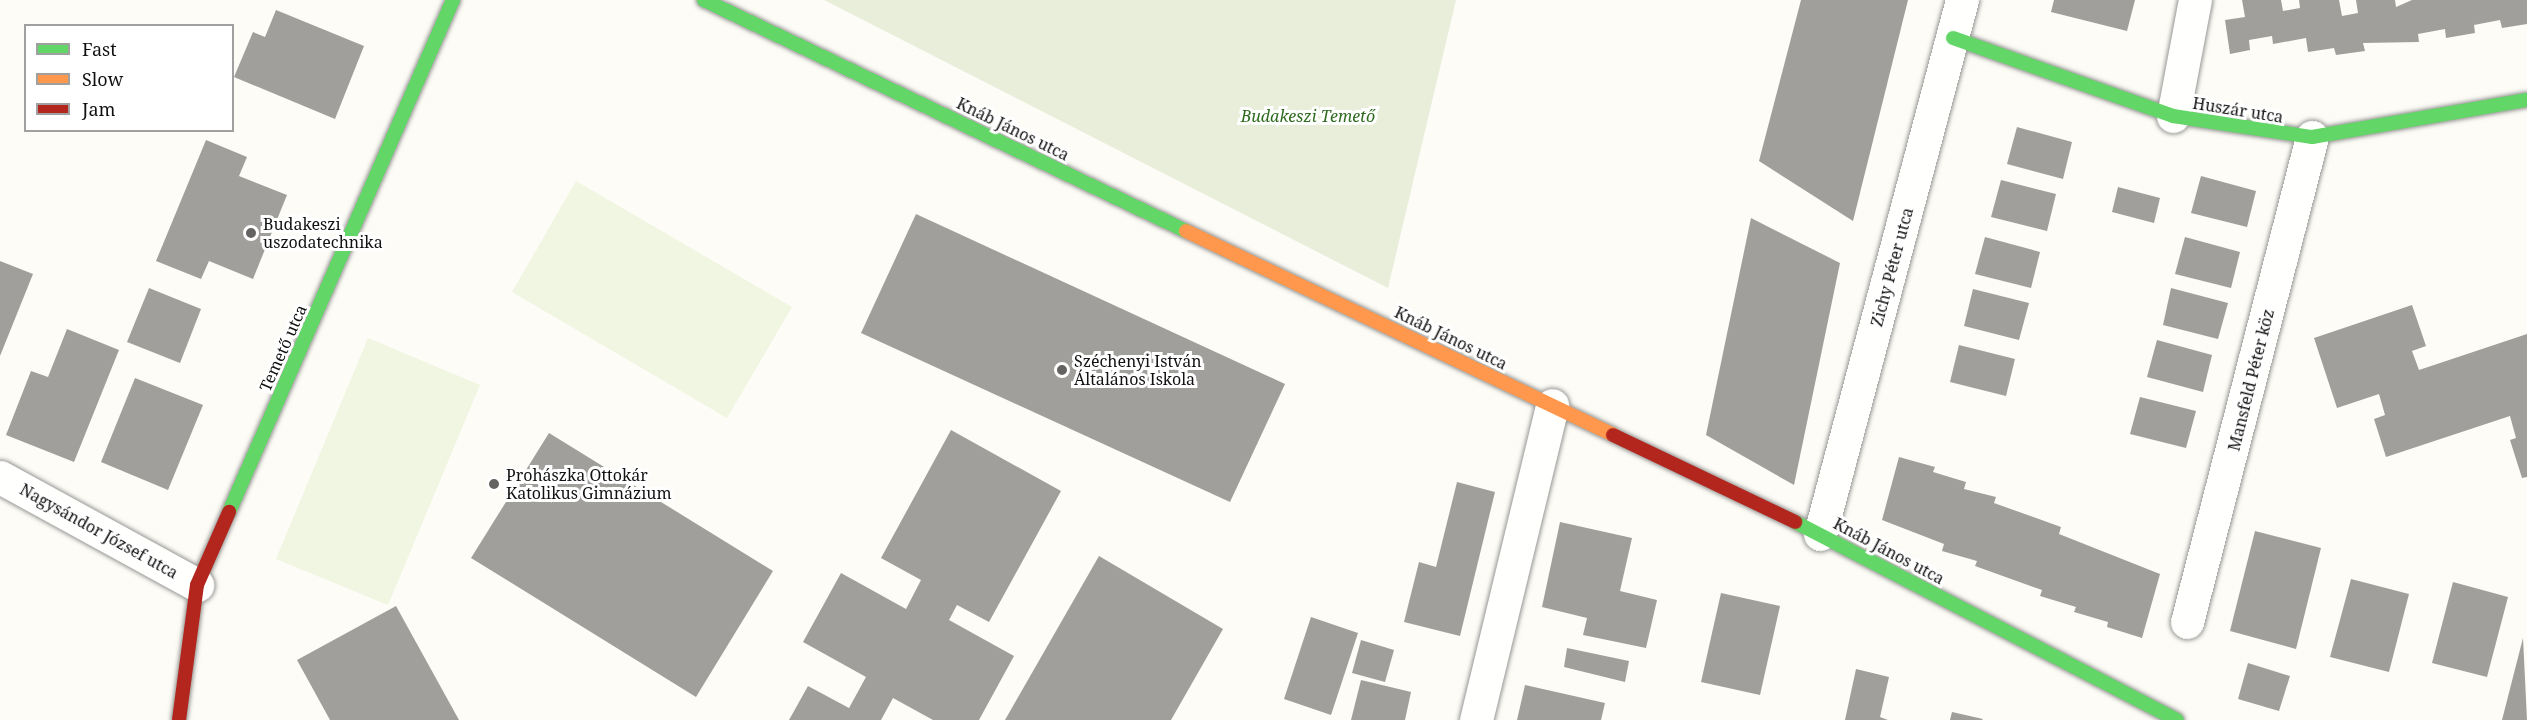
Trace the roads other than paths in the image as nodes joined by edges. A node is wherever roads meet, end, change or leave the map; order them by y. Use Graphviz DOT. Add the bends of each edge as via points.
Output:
graph roads {
  1 [pos="453,0"];
  2 [pos="704,0"];
  3 [pos="1962,0"];
  4 [pos="2196,0"];
  5 [pos="1953,38"];
  6 [pos="2527,100"];
  7 [pos="2173,116"];
  8 [pos="2312,137"];
  9 [pos="1552,405"];
  10 [pos="0,477"];
  11 [pos="1820,534"];
  12 [pos="197,585"];
  13 [pos="2187,622"];
  14 [pos="2169,719"];
  15 [pos="179,720"];
  16 [pos="1476,720"];
  1 -- 12 [label="street, Temető utca"];
  2 -- 9 [label="street, Knáb János utca"];
  3 -- 5 [label="street, Zichy Péter utca"];
  4 -- 7 [label="street"];
  5 -- 7 [label="street, Huszár utca"];
  5 -- 11 [label="street, Zichy Péter utca"];
  6 -- 8 [label="street, Huszár utca"];
  7 -- 8 [label="street, Huszár utca"];
  8 -- 13 [label="street, Mansfeld Péter köz"];
  9 -- 11 [label="street, Knáb János utca"];
  9 -- 16 [label="street"];
  10 -- 12 [label="street, Nagysándor József utca"];
  11 -- 14 [label="street, Knáb János utca"];
  12 -- 15 [label="street, Temető utca"];
}
